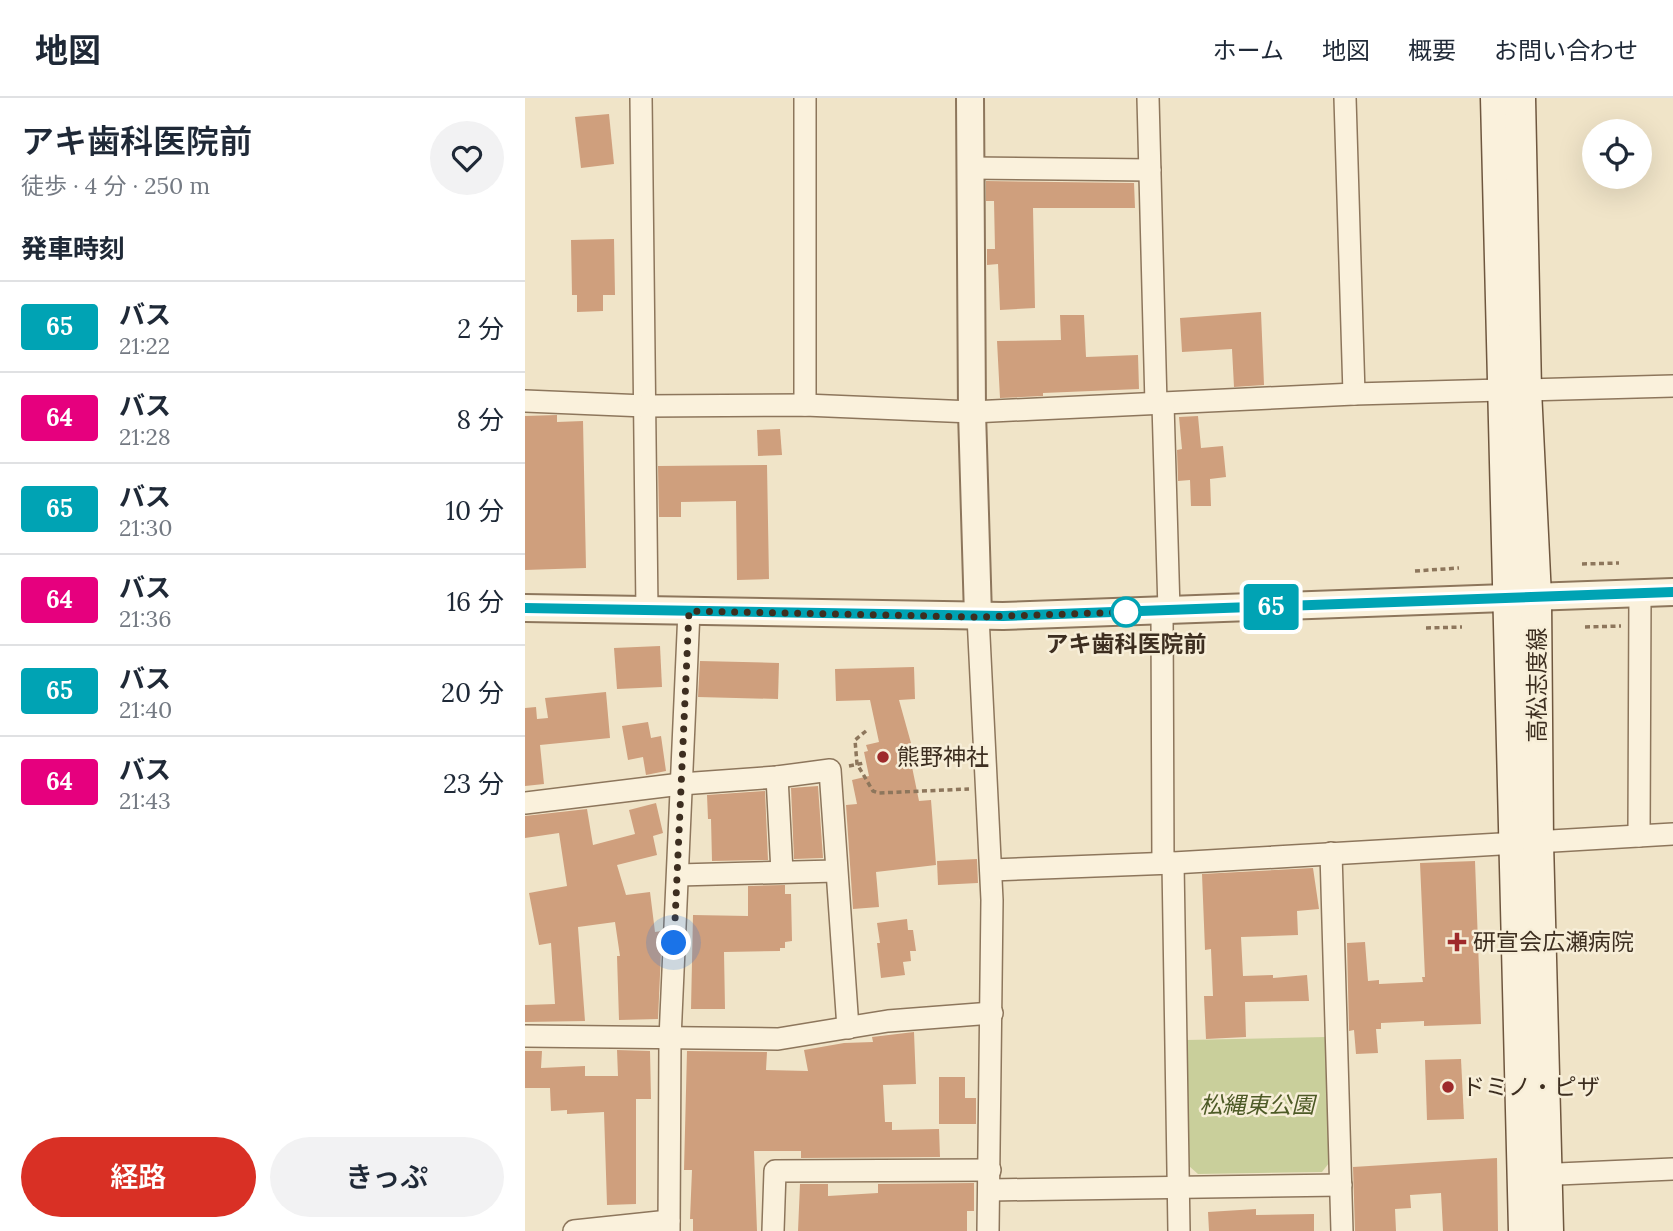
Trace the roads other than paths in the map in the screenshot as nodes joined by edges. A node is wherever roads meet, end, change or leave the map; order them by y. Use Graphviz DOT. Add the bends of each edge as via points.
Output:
graph roads {
  1 [pos="641,98"];
  2 [pos="805,98"];
  3 [pos="970,98"];
  4 [pos="1148,98"];
  5 [pos="1345,98"];
  6 [pos="1496,98"];
  7 [pos="1520,98"];
  8 [pos="970,169"];
  9 [pos="1150,170"];
  10 [pos="1673,386"];
  11 [pos="1514,390"];
  12 [pos="1353,394"];
  13 [pos="525,401"];
  14 [pos="1160,404"];
  15 [pos="805,405"];
  16 [pos="645,406"];
  17 [pos="972,412"];
  18 [pos="1673,592"];
  19 [pos="1640,593"];
  20 [pos="1522,598"];
  21 [pos="525,608"];
  22 [pos="1165,610"];
  23 [pos="647,611"];
  24 [pos="689,611"];
  25 [pos="978,617"];
  26 [pos="777,777"];
  27 [pos="681,784"];
  28 [pos="525,803"];
  29 [pos="1673,834"];
  30 [pos="1639,836"];
  31 [pos="1526,842"];
  32 [pos="1331,853"];
  33 [pos="1168,863"];
  34 [pos="991,870"];
  35 [pos="836,871"];
  36 [pos="782,872"];
  37 [pos="678,874"];
  38 [pos="992,1013"];
  39 [pos="848,1028"];
  40 [pos="525,1036"];
  41 [pos="670,1039"];
  42 [pos="1673,1169"];
  43 [pos="1535,1175"];
  44 [pos="990,1180"];
  45 [pos="1341,1185"];
  46 [pos="1179,1187"];
  47 [pos="669,1226"];
  48 [pos="573,1231"];
  49 [pos="773,1231"];
  50 [pos="988,1231"];
  51 [pos="1179,1231"];
  52 [pos="1342,1231"];
  53 [pos="1524,1231"];
  54 [pos="1548,1231"];
  1 -- 16 [label="street"];
  2 -- 15 [label="street"];
  3 -- 8 [label="street"];
  4 -- 9 [label="street"];
  5 -- 12 [label="street"];
  6 -- 11 [label="main road, 高松志度線"];
  7 -- 11 [label="main road, 高松志度線"];
  8 -- 9 [label="street"];
  8 -- 17 [label="street"];
  9 -- 14 [label="street"];
  10 -- 11 [label="street"];
  11 -- 12 [label="street"];
  11 -- 20 [label="main road, 高松志度線"];
  12 -- 14 [label="street"];
  13 -- 16 [label="street"];
  14 -- 17 [label="street"];
  14 -- 22 [label="street"];
  15 -- 16 [label="street"];
  15 -- 17 [label="street"];
  16 -- 23 [label="street"];
  17 -- 25 [label="street"];
  18 -- 19 [label="street"];
  19 -- 20 [label="street"];
  19 -- 30 [label="street"];
  20 -- 22 [label="street"];
  20 -- 31 [label="main road, 高松志度線"];
  21 -- 23 [label="street"];
  22 -- 25 [label="street"];
  22 -- 33 [label="street"];
  23 -- 24 [label="street"];
  24 -- 25 [label="street"];
  24 -- 27 [label="street"];
  25 -- 34 [label="street"];
  26 -- 27 [label="street"];
  26 -- 35 [label="street" via="830,770"];
  26 -- 36 [label="street"];
  27 -- 28 [label="street"];
  27 -- 37 [label="street"];
  29 -- 30 [label="street"];
  30 -- 31 [label="street"];
  31 -- 32 [label="street"];
  31 -- 43 [label="main road, 高松志度線"];
  32 -- 33 [label="street"];
  32 -- 45 [label="street"];
  33 -- 34 [label="street"];
  33 -- 46 [label="street"];
  34 -- 38 [label="street"];
  35 -- 36 [label="street"];
  35 -- 39 [label="street"];
  36 -- 37 [label="street"];
  37 -- 41 [label="street"];
  38 -- 39 [label="street"];
  38 -- 44 [label="street"];
  39 -- 41 [label="street" via="778,1039"];
  40 -- 41 [label="street"];
  41 -- 47 [label="street"];
  42 -- 43 [label="street"];
  43 -- 53 [label="main road, 高松志度線"];
  43 -- 54 [label="main road, 高松志度線"];
  44 -- 46 [label="street"];
  44 -- 49 [label="street" via="775,1171"];
  44 -- 50 [label="street"];
  45 -- 46 [label="street"];
  45 -- 52 [label="street"];
  46 -- 51 [label="street"];
  47 -- 48 [label="street"];
}
